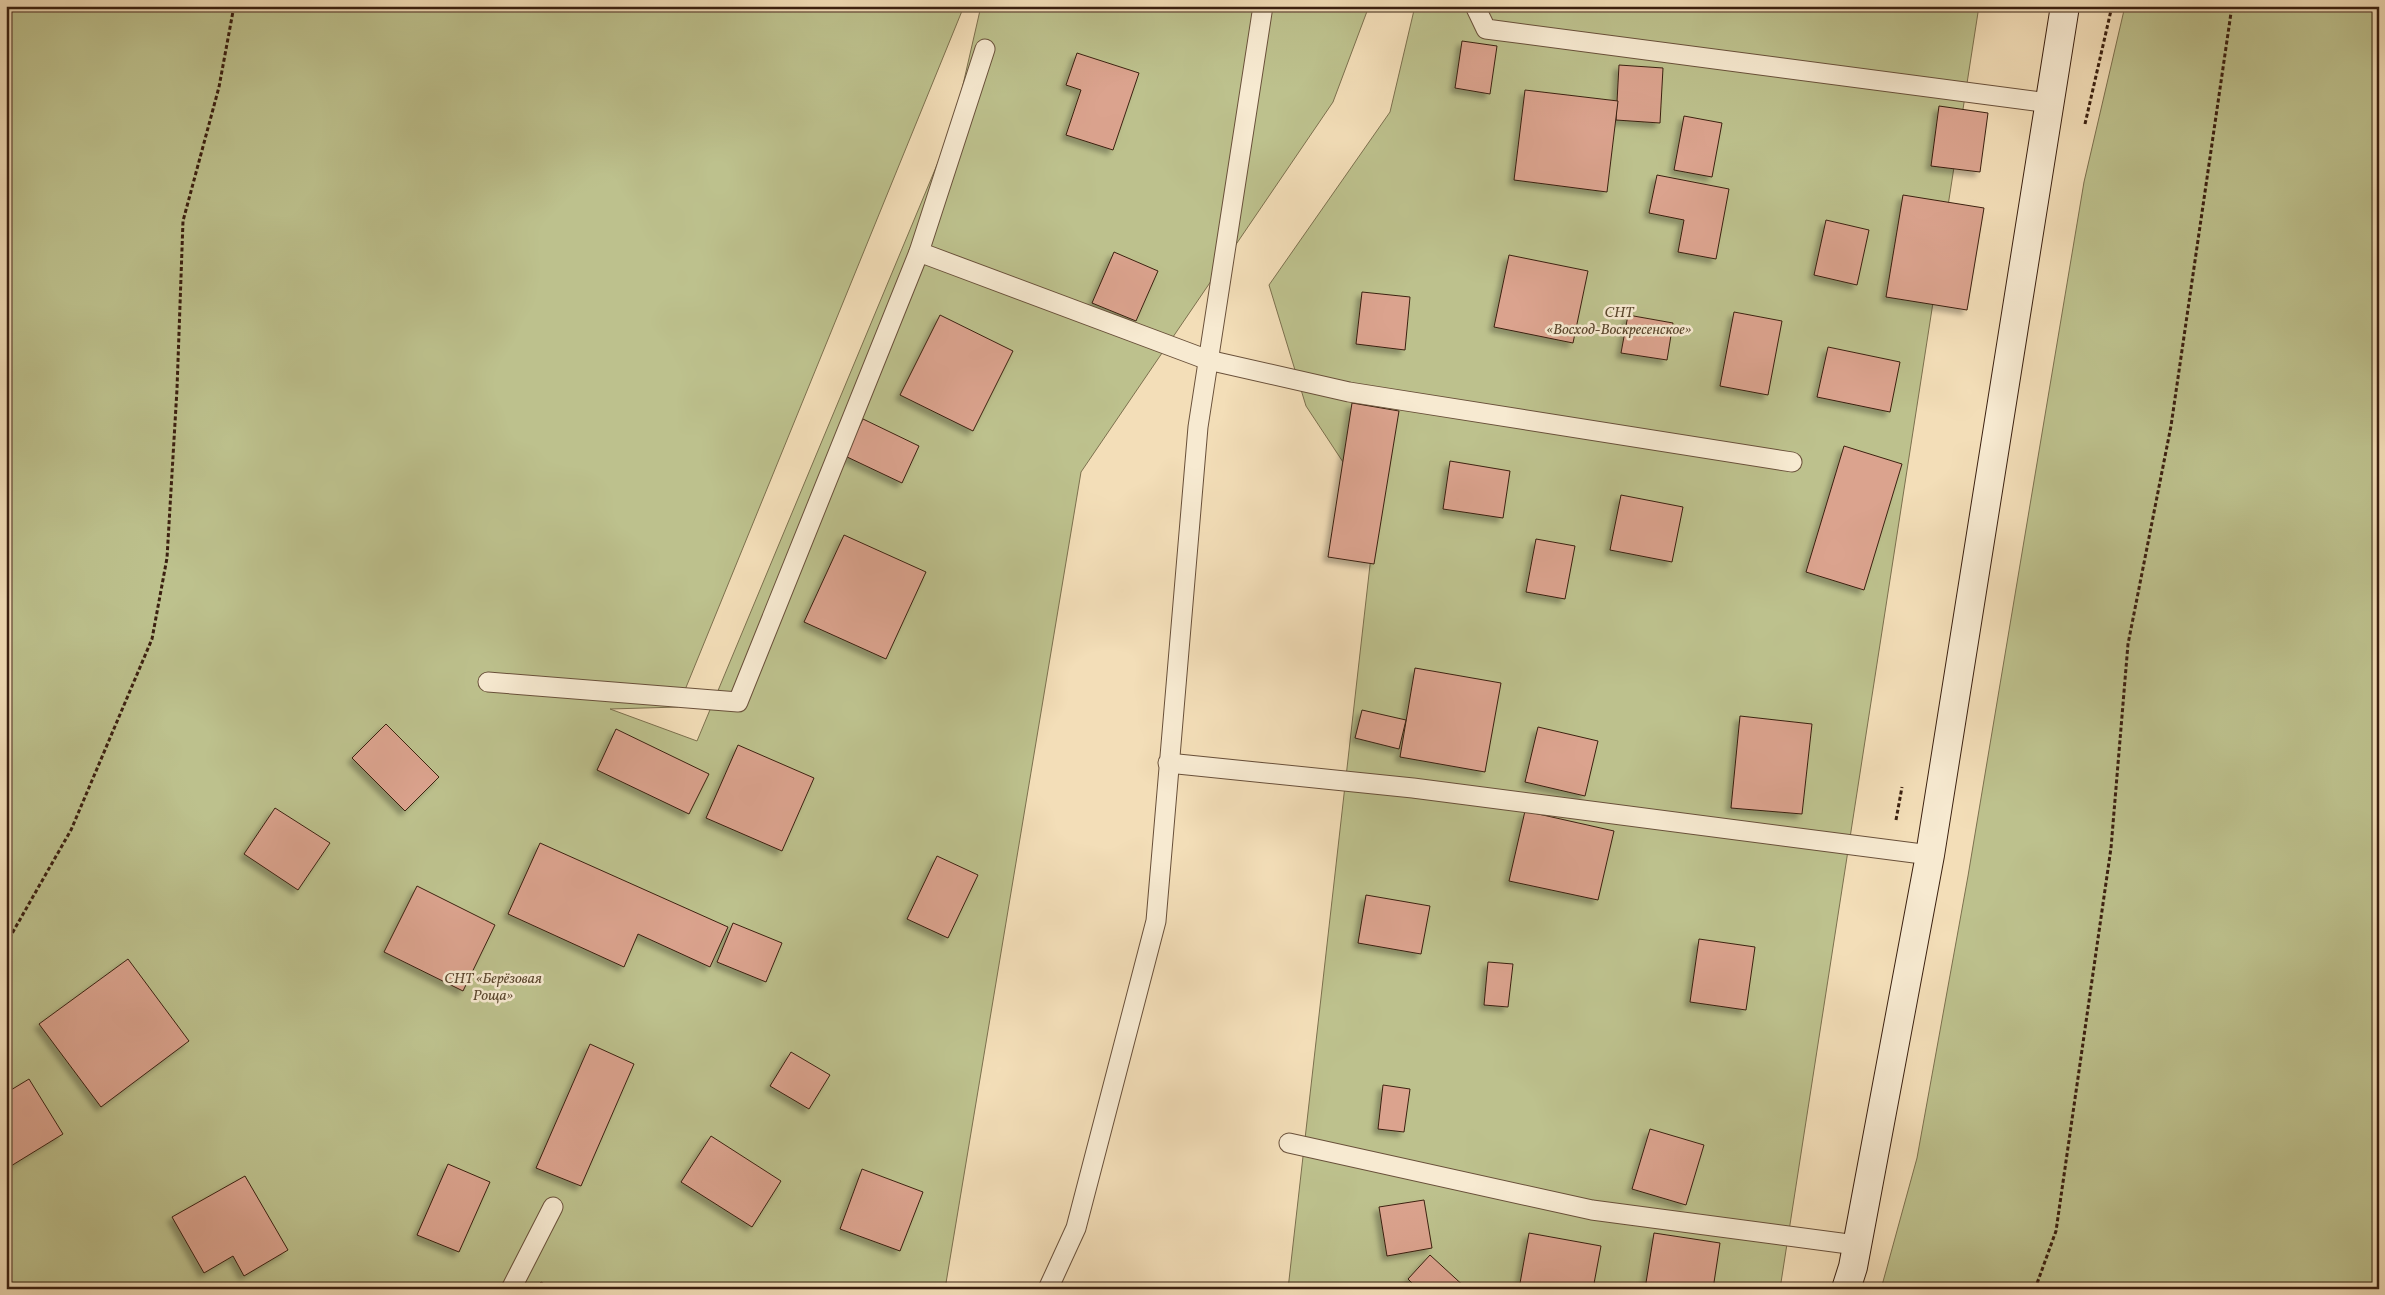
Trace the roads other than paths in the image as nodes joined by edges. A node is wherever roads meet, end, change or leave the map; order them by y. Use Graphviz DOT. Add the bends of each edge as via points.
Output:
graph roads {
  1 [pos="1262,6"];
  2 [pos="1475,6"];
  3 [pos="2065,6"];
  4 [pos="985,49"];
  5 [pos="2049,103"];
  6 [pos="919,252"];
  7 [pos="1208,360"];
  8 [pos="1792,462"];
  9 [pos="488,682"];
  10 [pos="1168,763"];
  11 [pos="1930,854"];
  12 [pos="1289,1143"];
  13 [pos="554,1207"];
  14 [pos="1856,1245"];
  15 [pos="511,1289"];
  16 [pos="1048,1289"];
  17 [pos="1846,1289"];
  1 -- 7 [label="lane"];
  2 -- 5 [label="lane" via="1486,29"];
  3 -- 5 [label="street"];
  4 -- 6 [label="lane"];
  5 -- 11 [label="street"];
  6 -- 7 [label="lane"];
  6 -- 9 [label="lane" via="738,702"];
  7 -- 8 [label="lane" via="1349,392"];
  7 -- 10 [label="lane" via="1198,427"];
  10 -- 11 [label="lane" via="1413,788"];
  10 -- 16 [label="lane" via="1156,921 1076,1228"];
  11 -- 14 [label="street"];
  12 -- 14 [label="lane" via="1592,1210"];
  13 -- 15 [label="lane"];
  14 -- 17 [label="street"];
}
